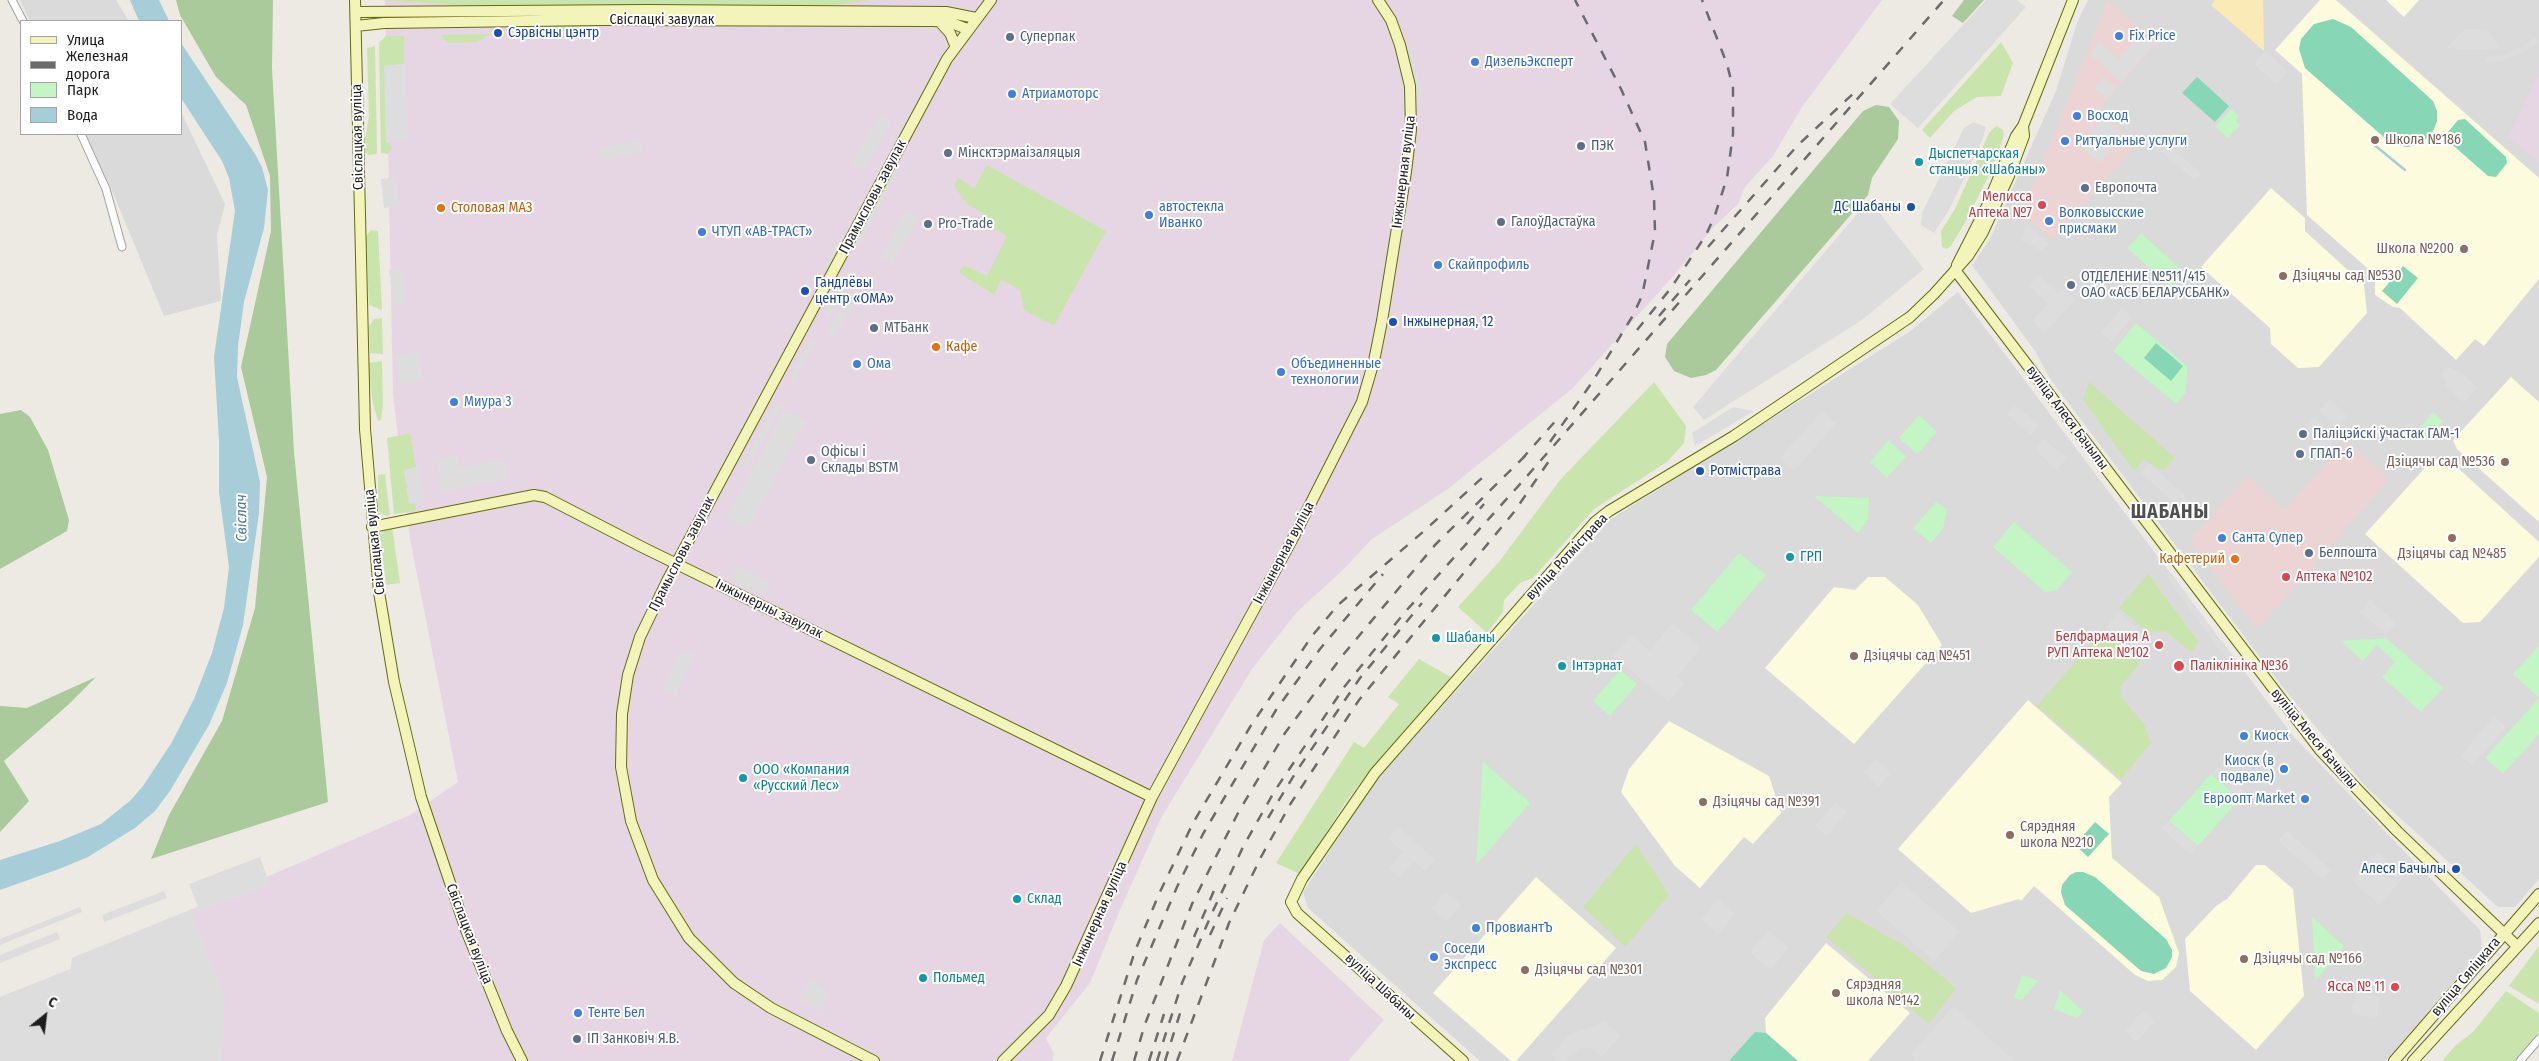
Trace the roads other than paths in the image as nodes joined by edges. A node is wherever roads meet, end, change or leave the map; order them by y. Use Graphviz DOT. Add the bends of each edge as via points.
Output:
graph roads {
  1 [pos="12,0"];
  2 [pos="355,0"];
  3 [pos="991,0"];
  4 [pos="1378,0"];
  5 [pos="2074,0"];
  6 [pos="356,12"];
  7 [pos="976,18"];
  8 [pos="22,20"];
  9 [pos="939,21"];
  10 [pos="356,26"];
  11 [pos="967,29"];
  12 [pos="955,45"];
  13 [pos="81,135"];
  14 [pos="122,247"];
  15 [pos="1955,270"];
  16 [pos="372,527"];
  17 [pos="676,564"];
  18 [pos="1152,798"];
  19 [pos="2539,894"];
  20 [pos="1297,913"];
  21 [pos="2539,923"];
  22 [pos="2503,934"];
  23 [pos="2517,946"];
  24 [pos="2539,1039"];
  25 [pos="522,1061"];
  26 [pos="874,1061"];
  27 [pos="1003,1061"];
  28 [pos="1463,1061"];
  29 [pos="2394,1061"];
  30 [pos="2413,1061"];
  31 [pos="2520,1061"];
  1 -- 8 [label="street"];
  2 -- 6 [label="street, Свіслацкая вуліца"];
  3 -- 7 [label="street, Прамысловы завулак"];
  4 -- 18 [label="street, Інжынерная вуліца" via="1391,20 1400,45 1410,86 1412,113 1400,214 1369,380 1356,416"];
  5 -- 15 [label="street, вуліца Ротмістрава" via="2024,126 2016,136 1987,206"];
  6 -- 7 [label="street, Свіслацкі завулак" via="946,12"];
  6 -- 10 [label="street, Свіслацкая вуліца"];
  7 -- 11 [label="street, Прамысловы завулак"];
  9 -- 10 [label="street, Свіслацкі завулак" via="600,20"];
  9 -- 11 [label="street, Свіслацкі завулак"];
  9 -- 12 [label="street"];
  10 -- 16 [label="street, Свіслацкая вуліца" via="365,429"];
  11 -- 12 [label="street, Прамысловы завулак"];
  12 -- 17 [label="street, Прамысловы завулак"];
  13 -- 14 [label="street" via="106,188"];
  15 -- 20 [label="street, вуліца Ротмістрава" via="1910,317 1734,436 1595,522 1369,780 1302,879 1291,902"];
  15 -- 22 [label="street, вуліца Алеся Бачылы" via="2320,750 2386,820"];
  16 -- 17 [label="street, Інжынерны завулак" via="534,495 554,500"];
  16 -- 25 [label="street, Свіслацкая вуліца" via="394,682 421,797 466,930"];
  17 -- 18 [label="street, Інжынерны завулак"];
  17 -- 26 [label="street, Прамысловы завулак" via="640,637 628,675 622,714 620,744 625,794 644,859 660,894 689,938 728,977 771,1008"];
  18 -- 27 [label="street, Інжынерная вуліца" via="1066,986 1049,1015"];
  19 -- 22 [label="street, вуліца Сяліцкага"];
  20 -- 28 [label="street, вуліца Шабаны"];
  21 -- 23 [label="street, вуліца Сяліцкага"];
  22 -- 23 [label="street, вуліца Алеся Бачылы"];
  22 -- 29 [label="street, вуліца Сяліцкага"];
  23 -- 30 [label="street, вуліца Сяліцкага"];
  24 -- 31 [label="street"];
}
